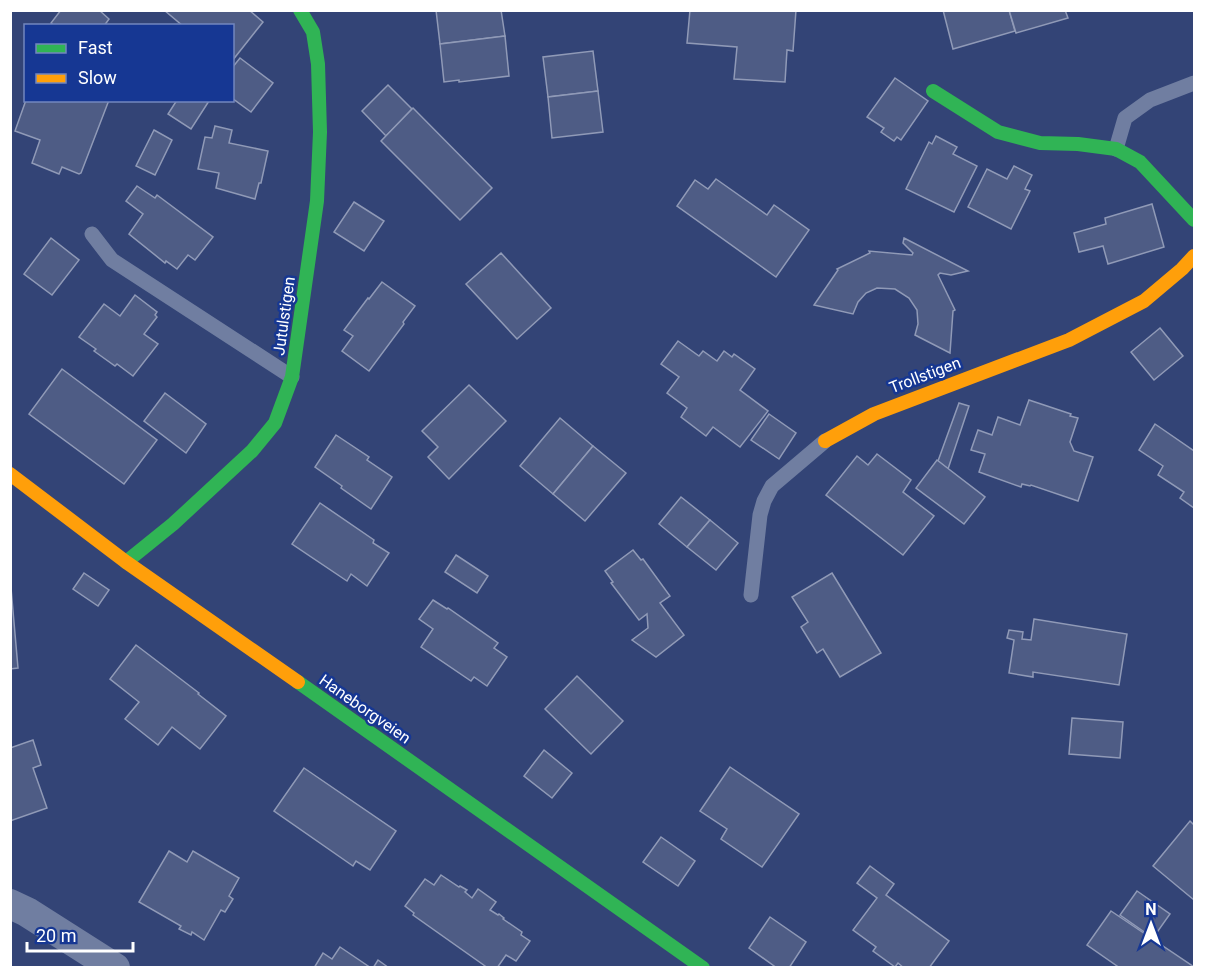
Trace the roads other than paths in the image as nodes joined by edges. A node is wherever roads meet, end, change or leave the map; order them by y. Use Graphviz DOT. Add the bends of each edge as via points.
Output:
graph roads {
  1 [pos="300,10"];
  2 [pos="1194,83"];
  3 [pos="933,91"];
  4 [pos="1116,148"];
  5 [pos="1194,220"];
  6 [pos="92,234"];
  7 [pos="1194,256"];
  8 [pos="292,377"];
  9 [pos="825,441"];
  10 [pos="10,474"];
  11 [pos="126,562"];
  12 [pos="752,595"];
  13 [pos="10,904"];
  14 [pos="116,968"];
  15 [pos="703,968"];
  1 -- 8 [label="street, Jutulstigen" via="313,32 320,132 317,201"];
  2 -- 4 [label="lane" via="1150,100 1125,118"];
  3 -- 4 [label="street" via="998,132 1040,143"];
  4 -- 5 [label="street" via="1140,162"];
  6 -- 8 [label="lane" via="112,260"];
  7 -- 9 [label="street, Trollstigen" via="1144,301 1068,340 874,414"];
  8 -- 11 [label="street, Jutulstigen" via="275,423 252,452"];
  9 -- 12 [label="lane, Trollstigen" via="772,486 764,501"];
  10 -- 11 [label="street, Haneborgveien"];
  11 -- 15 [label="street, Haneborgveien"];
  13 -- 14 [label="street"];
}
